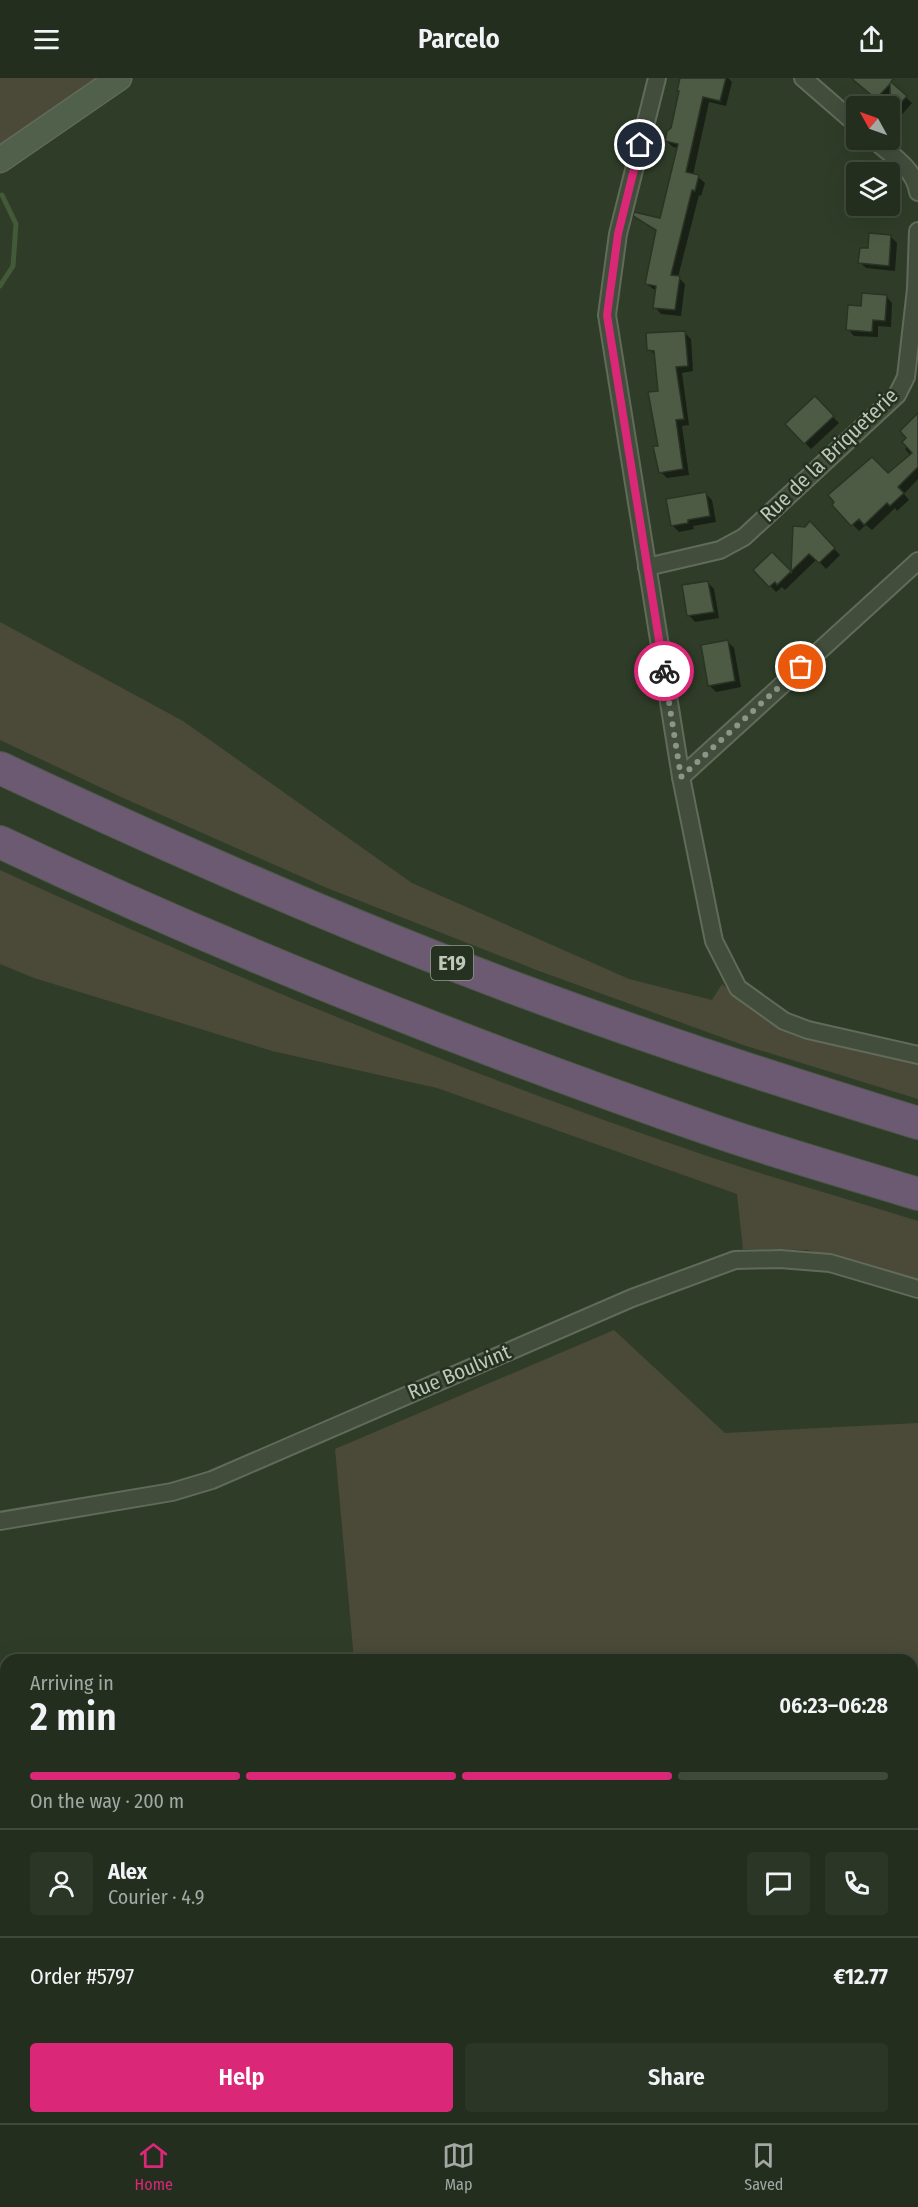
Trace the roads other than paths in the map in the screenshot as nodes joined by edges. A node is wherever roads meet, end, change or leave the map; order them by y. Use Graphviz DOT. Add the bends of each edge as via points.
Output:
graph roads {
  1 [pos="119,78"];
  2 [pos="657,78"];
  3 [pos="803,78"];
  4 [pos="846,115"];
  5 [pos="886,150"];
  6 [pos="0,160"];
  7 [pos="918,192"];
  8 [pos="918,231"];
  9 [pos="918,561"];
  10 [pos="647,567"];
  11 [pos="0,768"];
  12 [pos="681,777"];
  13 [pos="0,842"];
  14 [pos="918,1055"];
  15 [pos="918,1123"];
  16 [pos="918,1194"];
  17 [pos="918,1289"];
  18 [pos="0,1521"];
  1 -- 6 [label="main road"];
  2 -- 10 [label="street" via="618,234 607,315"];
  3 -- 4 [label="street"];
  5 -- 7 [label="street" via="904,166 917,183"];
  8 -- 10 [label="street, Rue de la Briqueterie" via="906,377 897,394 744,537 720,550"];
  9 -- 12 [label="street"];
  10 -- 12 [label="street"];
  11 -- 15 [label="highway, E19" via="320,911 528,993 740,1068"];
  12 -- 14 [label="street" via="714,941 738,988 784,1021 808,1030"];
  13 -- 16 [label="highway" via="294,973 507,1056 718,1131"];
  17 -- 18 [label="street, Rue Boulvint" via="830,1263 735,1260 632,1298 212,1480 172,1492"];
}
